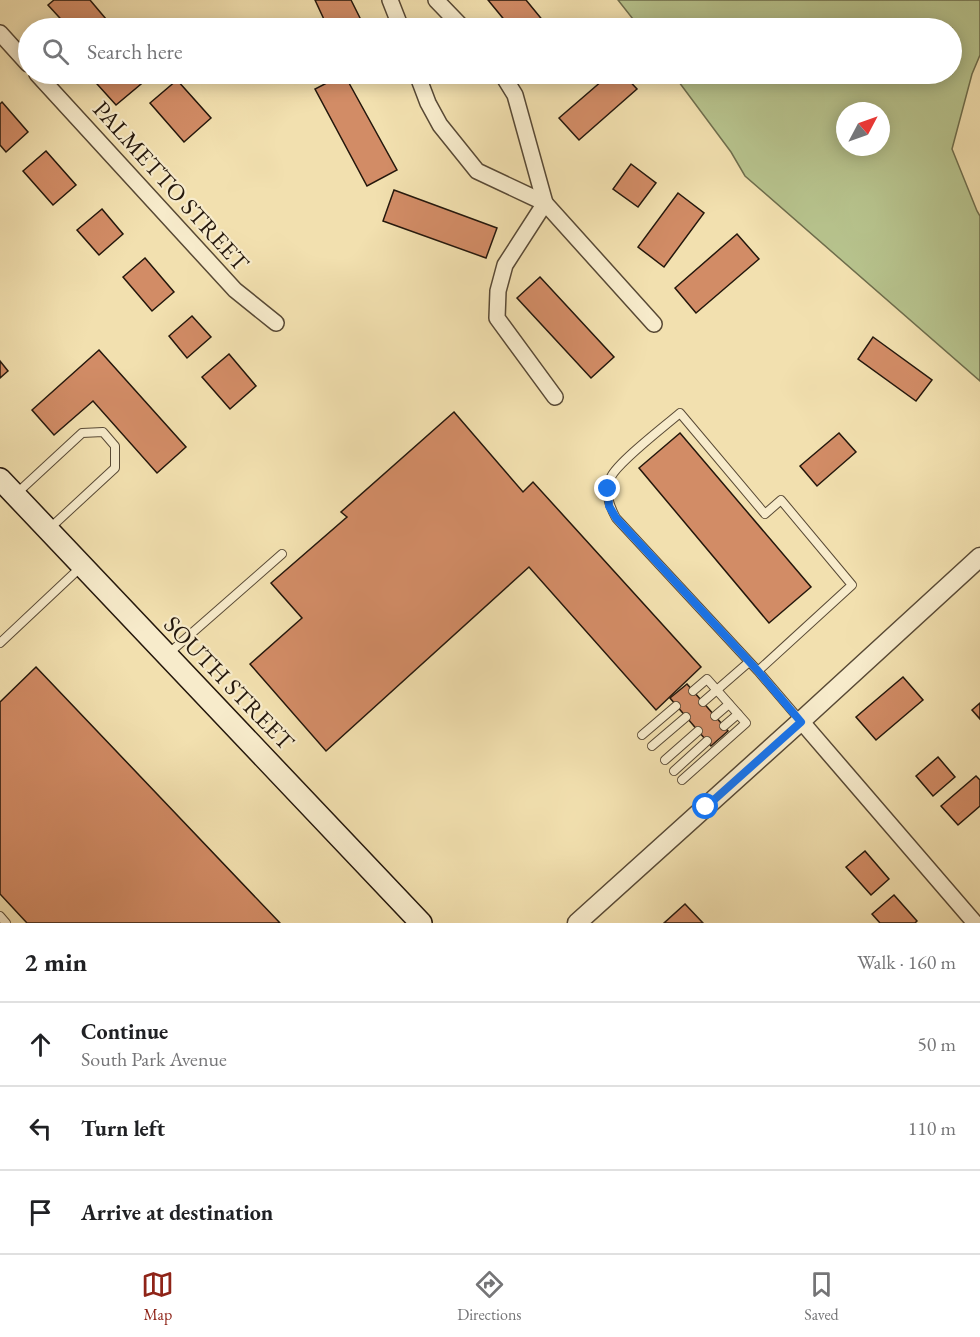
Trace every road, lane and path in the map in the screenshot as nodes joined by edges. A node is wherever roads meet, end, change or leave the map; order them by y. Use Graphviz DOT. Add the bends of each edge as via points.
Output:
graph roads {
  1 [pos="390,0"];
  2 [pos="436,0"];
  3 [pos="397,18"];
  4 [pos="453,18"];
  5 [pos="0,33"];
  6 [pos="18,53"];
  7 [pos="47,84"];
  8 [pos="421,84"];
  9 [pos="508,84"];
  10 [pos="545,203"];
  11 [pos="276,323"];
  12 [pos="654,324"];
  13 [pos="555,397"];
  14 [pos="0,479"];
  15 [pos="15,495"];
  16 [pos="49,530"];
  17 [pos="282,554"];
  18 [pos="980,557"];
  19 [pos="82,566"];
  20 [pos="0,643"];
  21 [pos="167,655"];
  22 [pos="749,662"];
  23 [pos="758,671"];
  24 [pos="716,690"];
  25 [pos="693,691"];
  26 [pos="702,702"];
  27 [pos="729,704"];
  28 [pos="676,706"];
  29 [pos="738,714"];
  30 [pos="715,716"];
  31 [pos="686,717"];
  32 [pos="801,722"];
  33 [pos="724,726"];
  34 [pos="698,731"];
  35 [pos="642,735"];
  36 [pos="707,741"];
  37 [pos="652,746"];
  38 [pos="665,760"];
  39 [pos="674,771"];
  40 [pos="682,780"];
  41 [pos="0,916"];
  42 [pos="971,917"];
  43 [pos="6,923"];
  44 [pos="421,923"];
  45 [pos="577,923"];
  1 -- 3 [label="street"];
  2 -- 4 [label="street"];
  5 -- 6 [label="street"];
  7 -- 11 [label="street, PALMETTO STREET" via="235,290"];
  8 -- 10 [label="street" via="440,125 477,171"];
  9 -- 10 [label="street" via="515,95"];
  10 -- 12 [label="street"];
  10 -- 13 [label="street" via="505,265 498,291 497,318"];
  14 -- 15 [label="main road, SOUTH STREET"];
  15 -- 16 [label="main road, SOUTH STREET"];
  15 -- 16 [label="lane" via="82,433 103,432 115,446 115,468"];
  16 -- 19 [label="main road, SOUTH STREET"];
  17 -- 21 [label="lane"];
  18 -- 32 [label="street"];
  19 -- 20 [label="lane"];
  19 -- 21 [label="main road, SOUTH STREET"];
  21 -- 44 [label="main road, SOUTH STREET"];
  22 -- 23 [label="lane"];
  22 -- 23 [label="lane" via="609,506 611,476 680,413 765,514 781,500 852,585"];
  22 -- 24 [label="lane"];
  23 -- 32 [label="lane"];
  24 -- 25 [label="lane" via="707,679"];
  24 -- 26 [label="lane"];
  24 -- 27 [label="lane"];
  27 -- 29 [label="lane"];
  27 -- 30 [label="lane"];
  28 -- 35 [label="lane"];
  29 -- 33 [label="lane"];
  29 -- 40 [label="lane" via="746,723"];
  31 -- 37 [label="lane"];
  32 -- 42 [label="street"];
  32 -- 45 [label="street"];
  34 -- 38 [label="lane"];
  36 -- 39 [label="lane"];
  41 -- 43 [label="lane"];
}
